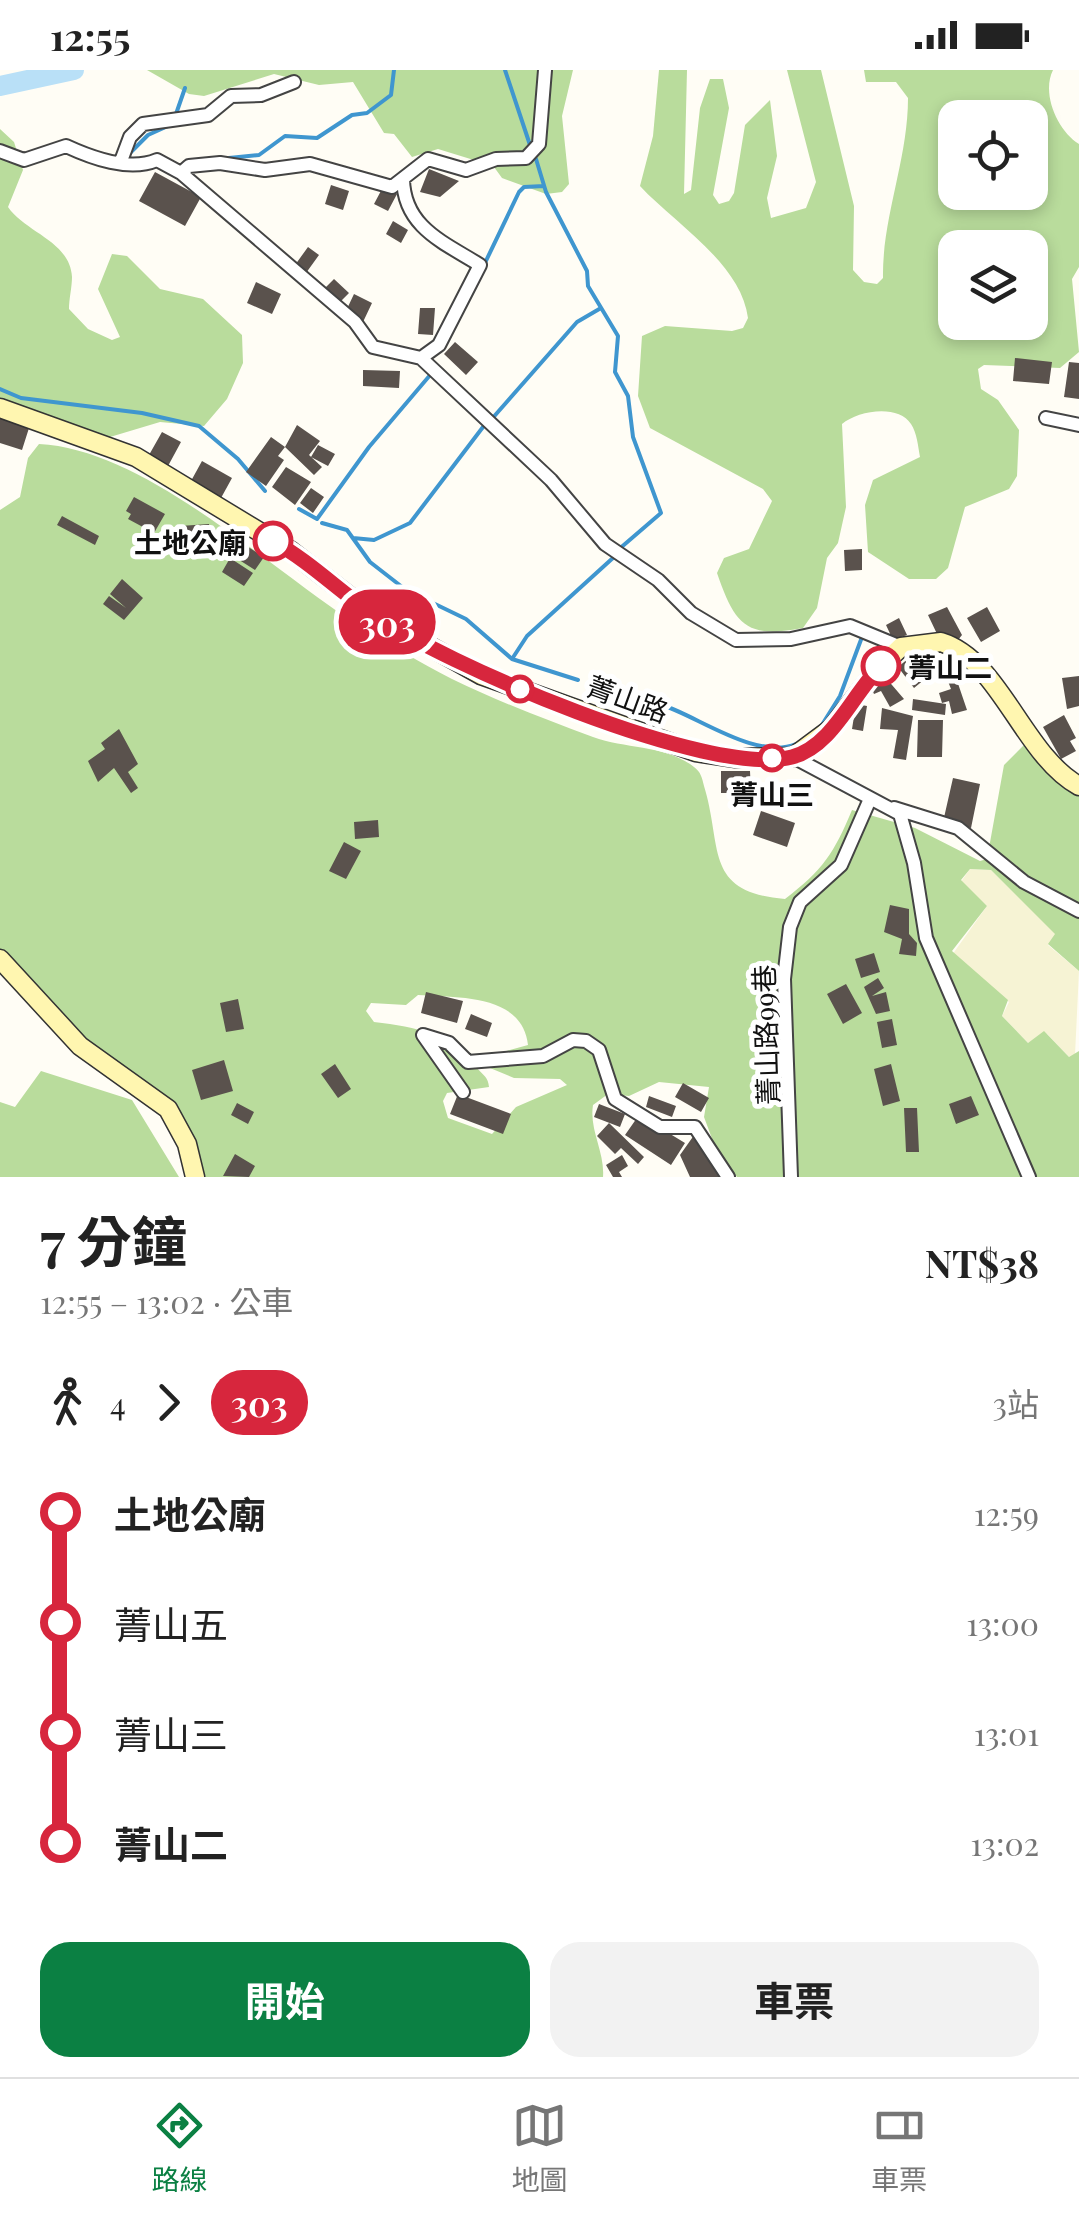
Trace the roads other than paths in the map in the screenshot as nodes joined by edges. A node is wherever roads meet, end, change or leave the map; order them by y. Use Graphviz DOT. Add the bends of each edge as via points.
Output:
graph roads {
  1 [pos="545,70"];
  2 [pos="294,82"];
  3 [pos="0,151"];
  4 [pos="121,161"];
  5 [pos="181,172"];
  6 [pos="404,178"];
  7 [pos="421,358"];
  8 [pos="0,408"];
  9 [pos="1046,418"];
  10 [pos="1079,425"];
  11 [pos="901,647"];
  12 [pos="793,757"];
  13 [pos="1079,786"];
  14 [pos="870,799"];
  15 [pos="892,807"];
  16 [pos="1079,911"];
  17 [pos="0,959"];
  18 [pos="462,1092"];
  19 [pos="195,1177"];
  20 [pos="728,1177"];
  21 [pos="792,1177"];
  22 [pos="1030,1177"];
  1 -- 6 [label="street" via="539,144 526,158 466,170 428,158"];
  2 -- 4 [label="street" via="261,95 231,96 208,115 144,124 130,137"];
  3 -- 4 [label="street" via="24,160 66,146 98,161"];
  4 -- 5 [label="street" via="157,160"];
  5 -- 6 [label="street" via="220,163 265,170 310,164 383,187"];
  5 -- 7 [label="street" via="355,322 373,347"];
  6 -- 7 [label="street" via="409,215 480,266 438,345"];
  7 -- 11 [label="street" via="550,480 605,544 706,622 736,640 850,626"];
  8 -- 12 [label="street, 菁山路" via="136,457 290,551 372,614 481,675 696,752"];
  9 -- 10 [label="street"];
  11 -- 12 [label="street" via="832,728"];
  11 -- 13 [label="street" via="923,641 954,646 1052,767"];
  12 -- 14 [label="street"];
  14 -- 15 [label="street"];
  14 -- 21 [label="street, 菁山路99巷" via="841,865 800,902 790,927 784,978"];
  15 -- 16 [label="street" via="958,828 1024,882"];
  15 -- 22 [label="street" via="906,828 926,938"];
  17 -- 19 [label="street" via="80,1046 168,1110"];
  18 -- 20 [label="street" via="423,1035 449,1044 468,1062 543,1056 573,1040 586,1041 599,1050 615,1098 660,1127 695,1127"];
}
